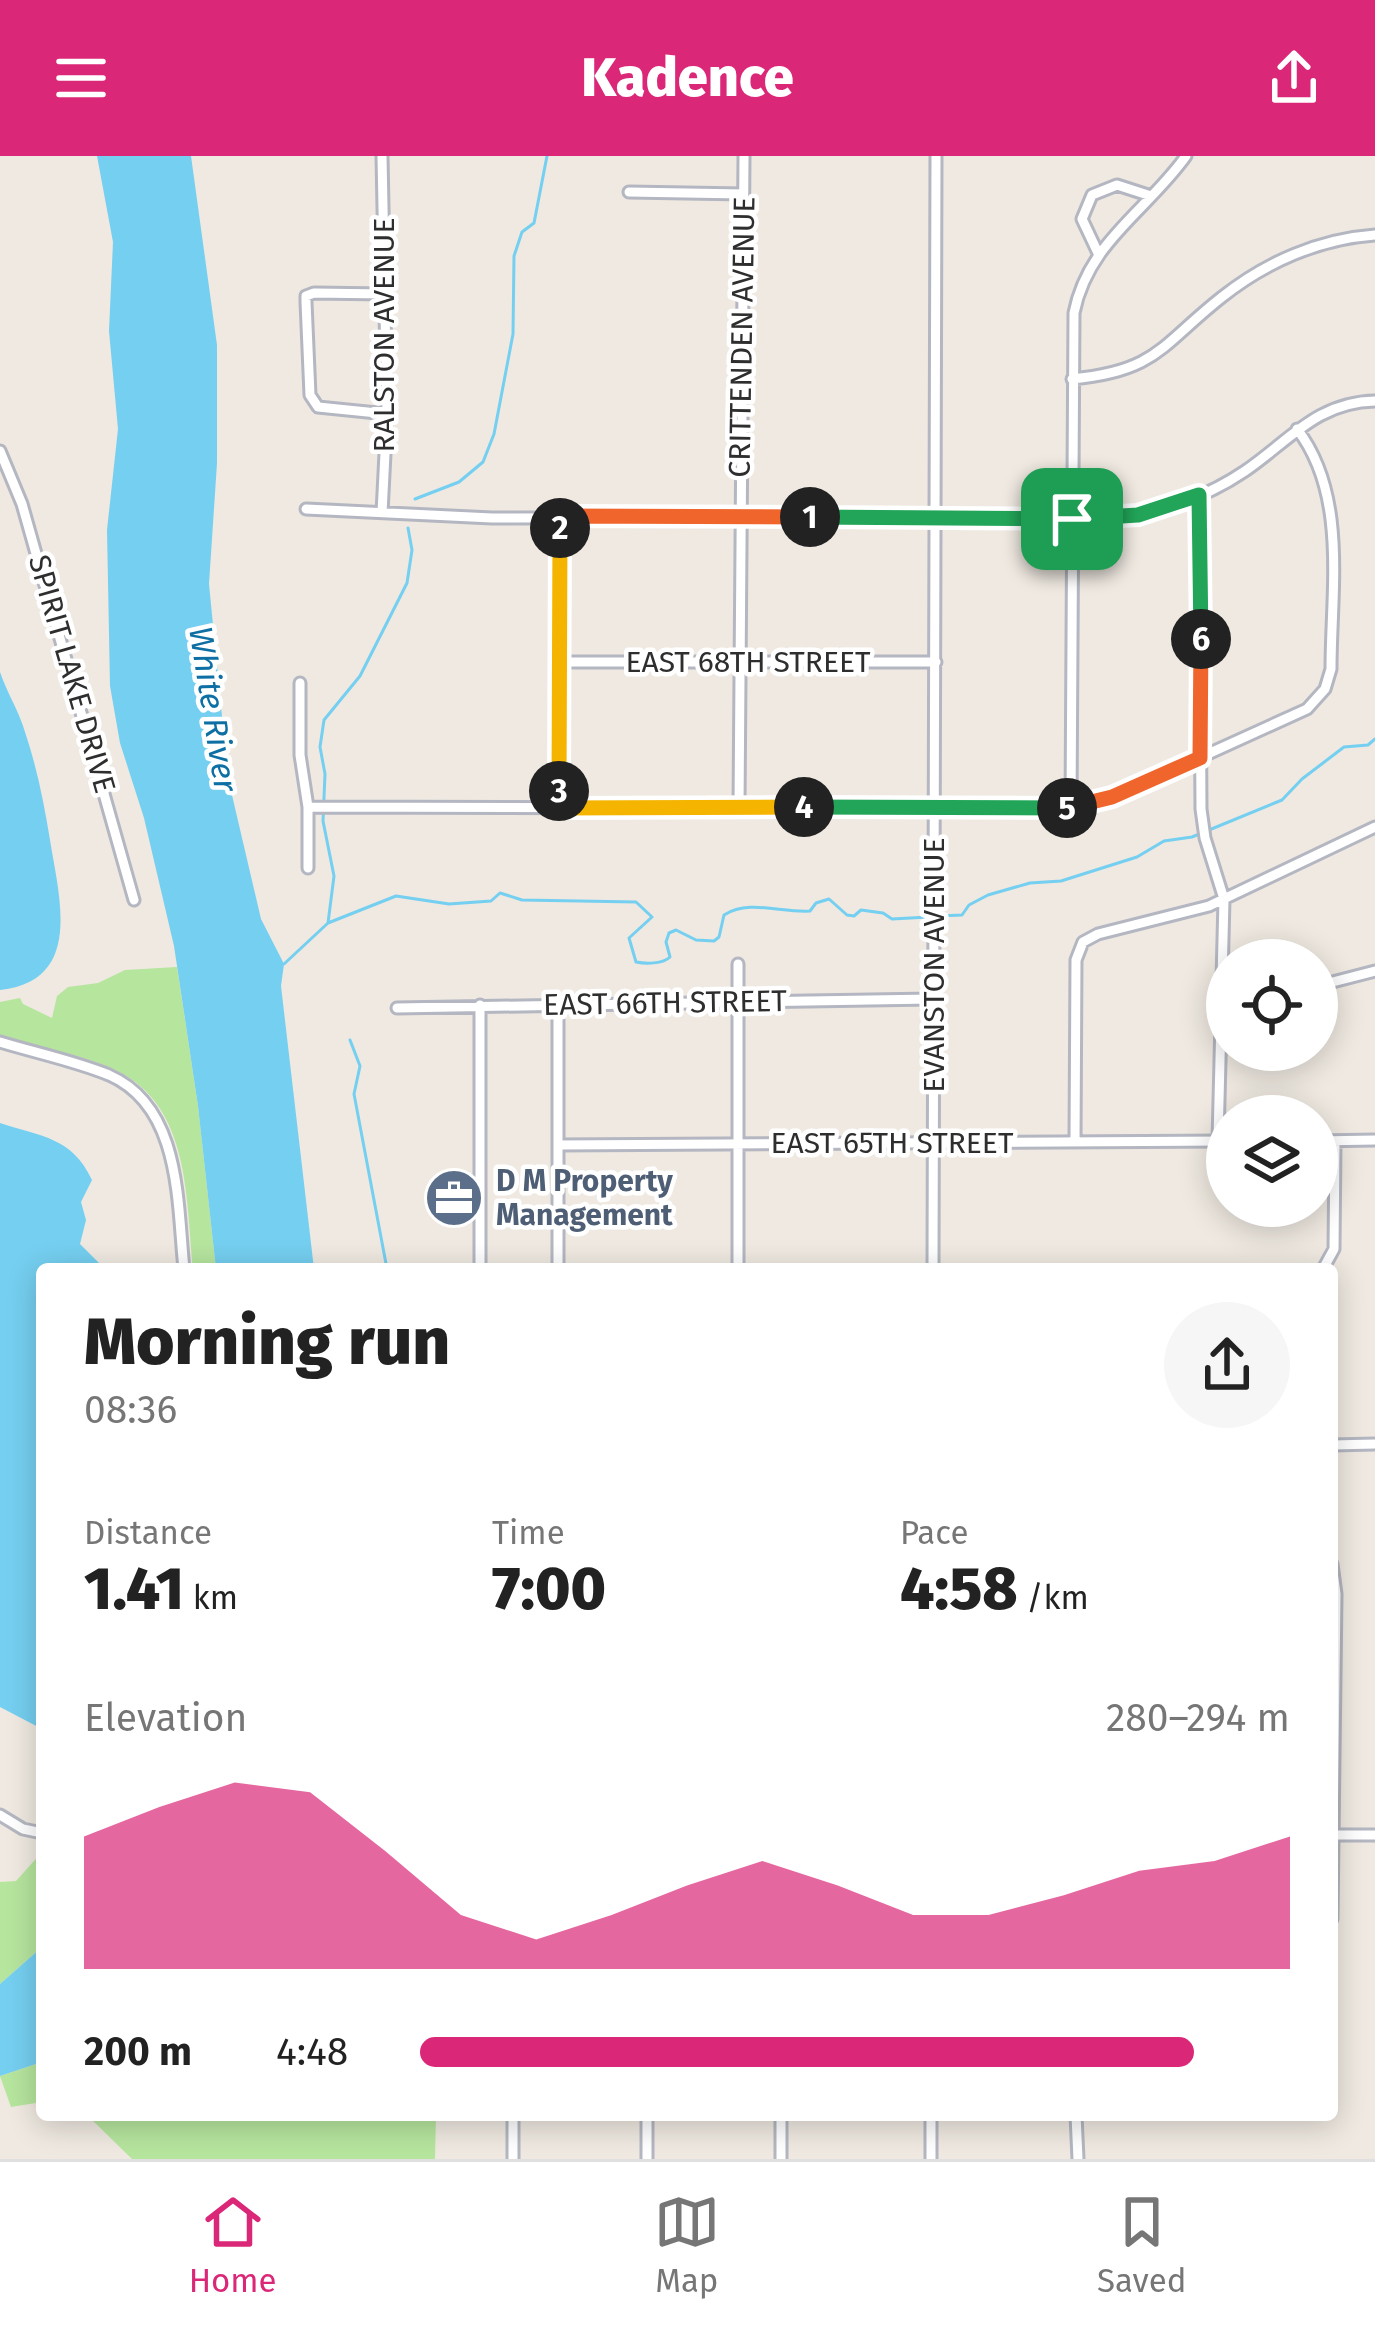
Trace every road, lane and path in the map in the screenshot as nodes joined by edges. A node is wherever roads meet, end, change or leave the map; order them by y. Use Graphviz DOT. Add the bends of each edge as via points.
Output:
graph roads {
  1 [pos="382,156"];
  2 [pos="744,156"];
  3 [pos="936,156"];
  4 [pos="1186,156"];
  5 [pos="628,193"];
  6 [pos="743,194"];
  7 [pos="1151,196"];
  8 [pos="1375,235"];
  9 [pos="1098,253"];
  10 [pos="385,294"];
  11 [pos="1072,379"];
  12 [pos="1375,401"];
  13 [pos="388,414"];
  14 [pos="1297,429"];
  15 [pos="0,451"];
  16 [pos="1199,495"];
  17 [pos="306,509"];
  18 [pos="382,513"];
  19 [pos="560,516"];
  20 [pos="740,517"];
  21 [pos="936,519"];
  22 [pos="1072,519"];
  23 [pos="560,662"];
  24 [pos="739,662"];
  25 [pos="936,662"];
  26 [pos="300,683"];
  27 [pos="1200,758"];
  28 [pos="308,807"];
  29 [pos="739,807"];
  30 [pos="558,808"];
  31 [pos="935,808"];
  32 [pos="1071,808"];
  33 [pos="1375,827"];
  34 [pos="308,868"];
  35 [pos="1224,899"];
  36 [pos="134,900"];
  37 [pos="1224,939"];
  38 [pos="738,964"];
  39 [pos="1375,970"];
  40 [pos="1338,980"];
  41 [pos="932,998"];
  42 [pos="738,1003"];
  43 [pos="481,1005"];
  44 [pos="558,1005"];
  45 [pos="397,1008"];
  46 [pos="0,1042"];
  47 [pos="1375,1140"];
  48 [pos="1206,1141"];
  49 [pos="1338,1141"];
  50 [pos="1076,1142"];
  51 [pos="934,1143"];
  52 [pos="558,1144"];
  53 [pos="738,1144"];
  54 [pos="1334,1227"];
  55 [pos="183,1263"];
  56 [pos="480,1263"];
  57 [pos="558,1263"];
  58 [pos="738,1263"];
  59 [pos="933,1263"];
  60 [pos="1326,1263"];
  61 [pos="1375,1444"];
  62 [pos="1338,1445"];
  63 [pos="0,1815"];
  64 [pos="36,1832"];
  65 [pos="1338,1834"];
  66 [pos="1375,1835"];
  67 [pos="513,2121"];
  68 [pos="647,2121"];
  69 [pos="781,2121"];
  70 [pos="932,2121"];
  71 [pos="1076,2121"];
  72 [pos="513,2159"];
  73 [pos="647,2159"];
  74 [pos="781,2159"];
  75 [pos="932,2159"];
  76 [pos="1078,2159"];
  1 -- 10 [label="street, RALSTON AVENUE"];
  2 -- 6 [label="street, CRITTENDEN AVENUE"];
  3 -- 21 [label="street, EVANSTON AVENUE"];
  4 -- 7 [label="street"];
  5 -- 6 [label="street"];
  6 -- 20 [label="street, CRITTENDEN AVENUE"];
  7 -- 9 [label="street"];
  7 -- 9 [label="street" via="1117,185 1092,195 1083,223"];
  8 -- 11 [label="street" via="1324,242 1277,262 1219,298 1151,359"];
  9 -- 11 [label="street" via="1075,307"];
  10 -- 13 [label="street, RALSTON AVENUE"];
  10 -- 13 [label="street" via="306,296 317,407"];
  11 -- 22 [label="street"];
  12 -- 14 [label="street" via="1334,407"];
  13 -- 18 [label="street, RALSTON AVENUE"];
  14 -- 16 [label="street"];
  14 -- 27 [label="street" via="1322,470 1330,510 1331,671 1304,711"];
  15 -- 36 [label="street, SPIRIT LAKE DRIVE"];
  16 -- 22 [label="street" via="1138,515"];
  16 -- 27 [label="street"];
  17 -- 18 [label="street"];
  18 -- 19 [label="street"];
  19 -- 20 [label="street"];
  19 -- 23 [label="street"];
  20 -- 21 [label="street"];
  20 -- 24 [label="street, CRITTENDEN AVENUE"];
  21 -- 22 [label="street"];
  21 -- 25 [label="street, EVANSTON AVENUE"];
  22 -- 32 [label="street"];
  23 -- 24 [label="street, EAST 68TH STREET"];
  23 -- 30 [label="street"];
  24 -- 25 [label="street, EAST 68TH STREET"];
  24 -- 29 [label="street, CRITTENDEN AVENUE"];
  25 -- 31 [label="street, EVANSTON AVENUE"];
  26 -- 28 [label="street"];
  27 -- 32 [label="street"];
  27 -- 35 [label="street" via="1204,832"];
  28 -- 30 [label="street"];
  28 -- 34 [label="street"];
  29 -- 30 [label="street"];
  29 -- 31 [label="street"];
  31 -- 32 [label="street"];
  31 -- 41 [label="street, EVANSTON AVENUE"];
  33 -- 35 [label="street"];
  35 -- 37 [label="street"];
  35 -- 50 [label="street" via="1084,940 1076,957"];
  38 -- 42 [label="street"];
  39 -- 40 [label="street"];
  41 -- 42 [label="street, EAST 66TH STREET"];
  41 -- 51 [label="street, EVANSTON AVENUE"];
  42 -- 44 [label="street, EAST 66TH STREET"];
  42 -- 53 [label="street"];
  43 -- 44 [label="street, EAST 66TH STREET"];
  43 -- 45 [label="street, EAST 66TH STREET"];
  43 -- 56 [label="street"];
  44 -- 52 [label="street"];
  46 -- 55 [label="street" via="114,1078 142,1101 171,1155"];
  47 -- 49 [label="street"];
  48 -- 50 [label="street, EAST 65TH STREET"];
  50 -- 51 [label="street, EAST 65TH STREET"];
  51 -- 53 [label="street, EAST 65TH STREET"];
  51 -- 59 [label="street, EVANSTON AVENUE"];
  52 -- 53 [label="street, EAST 65TH STREET"];
  52 -- 57 [label="street"];
  53 -- 58 [label="street"];
  54 -- 60 [label="street"];
  61 -- 62 [label="street"];
  63 -- 64 [label="street"];
  65 -- 66 [label="street"];
  67 -- 72 [label="street"];
  68 -- 73 [label="street"];
  69 -- 74 [label="street"];
  70 -- 75 [label="street"];
  71 -- 76 [label="street"];
}
